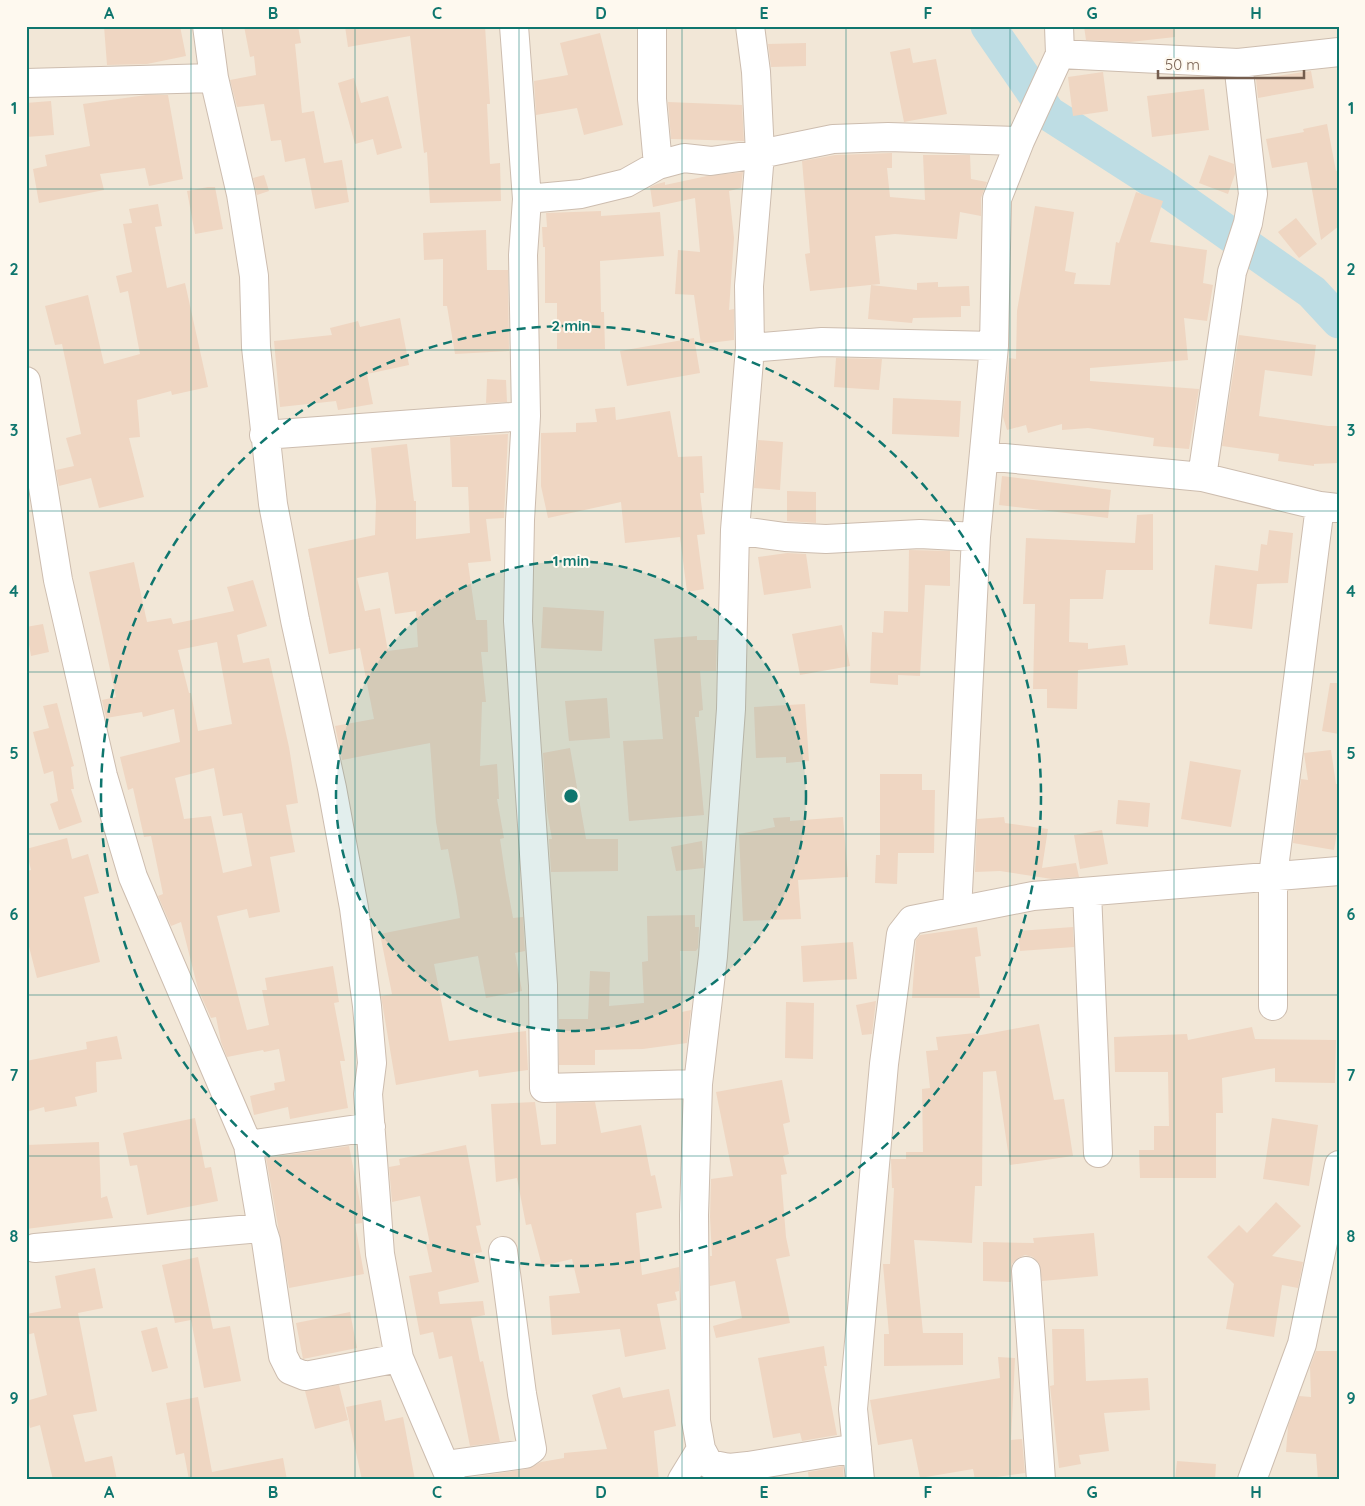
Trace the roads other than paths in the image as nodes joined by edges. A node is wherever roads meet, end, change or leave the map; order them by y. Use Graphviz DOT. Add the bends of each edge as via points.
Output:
graph roads {
  1 [pos="208,26"];
  2 [pos="514,26"];
  3 [pos="652,26"];
  4 [pos="750,26"];
  5 [pos="1060,26"];
  6 [pos="1339,52"];
  7 [pos="1060,54"];
  8 [pos="1238,64"];
  9 [pos="214,78"];
  10 [pos="26,83"];
  11 [pos="1020,141"];
  12 [pos="760,154"];
  13 [pos="658,165"];
  14 [pos="528,199"];
  15 [pos="994,346"];
  16 [pos="750,348"];
  17 [pos="26,382"];
  18 [pos="526,416"];
  19 [pos="264,434"];
  20 [pos="31,443"];
  21 [pos="984,456"];
  22 [pos="1202,477"];
  23 [pos="1330,507"];
  24 [pos="735,530"];
  25 [pos="976,537"];
  26 [pos="1339,871"];
  27 [pos="1273,876"];
  28 [pos="1087,892"];
  29 [pos="956,911"];
  30 [pos="1273,1006"];
  31 [pos="698,1084"];
  32 [pos="371,1127"];
  33 [pos="248,1145"];
  34 [pos="1098,1153"];
  35 [pos="1339,1165"];
  36 [pos="262,1228"];
  37 [pos="35,1248"];
  38 [pos="504,1251"];
  39 [pos="1026,1271"];
  40 [pos="398,1358"];
  41 [pos="857,1448"];
  42 [pos="701,1449"];
  43 [pos="448,1472"];
  44 [pos="750,1473"];
  45 [pos="682,1480"];
  46 [pos="860,1480"];
  47 [pos="1041,1480"];
  48 [pos="1252,1480"];
  1 -- 9 [label="street"];
  2 -- 14 [label="street"];
  3 -- 13 [label="street" via="652,98"];
  4 -- 12 [label="street"];
  5 -- 7 [label="street"];
  6 -- 8 [label="street"];
  7 -- 8 [label="street"];
  7 -- 11 [label="street"];
  8 -- 22 [label="street" via="1253,194 1248,223 1232,272"];
  9 -- 10 [label="street"];
  9 -- 19 [label="street" via="241,194 254,276"];
  11 -- 12 [label="street" via="851,138"];
  11 -- 15 [label="street" via="998,199"];
  12 -- 13 [label="street" via="711,161 684,158"];
  12 -- 16 [label="street" via="749,286"];
  13 -- 14 [label="street" via="626,183 581,194"];
  14 -- 18 [label="street" via="523,255"];
  15 -- 16 [label="street" via="822,342"];
  15 -- 21 [label="street"];
  16 -- 24 [label="street"];
  17 -- 20 [label="street"];
  18 -- 19 [label="street"];
  18 -- 31 [label="street" via="518,620 543,985 544,1088"];
  19 -- 32 [label="street" via="273,504 293,610 332,788 354,908 368,1006 372,1063 368,1094"];
  20 -- 33 [label="street" via="58,580 103,776 134,877"];
  21 -- 22 [label="street"];
  21 -- 25 [label="street"];
  22 -- 23 [label="street"];
  23 -- 27 [label="street"];
  24 -- 25 [label="street" via="785,537 920,534"];
  24 -- 31 [label="street" via="731,709 713,956"];
  25 -- 29 [label="street"];
  26 -- 27 [label="street"];
  27 -- 28 [label="street"];
  27 -- 30 [label="street"];
  28 -- 29 [label="street" via="1033,896"];
  28 -- 34 [label="street"];
  29 -- 41 [label="street" via="912,920 902,934 884,1064 853,1409"];
  31 -- 42 [label="street" via="694,1214 696,1421"];
  32 -- 33 [label="street"];
  32 -- 40 [label="street" via="380,1254"];
  33 -- 36 [label="street"];
  35 -- 48 [label="street" via="1302,1344"];
  36 -- 37 [label="street"];
  36 -- 40 [label="street" via="283,1356 290,1370 305,1376"];
  38 -- 43 [label="street" via="532,1449 525,1454"];
  39 -- 47 [label="street"];
  40 -- 43 [label="street"];
  41 -- 44 [label="street"];
  41 -- 46 [label="street"];
  42 -- 44 [label="street" via="709,1464"];
  42 -- 45 [label="street"];
}
